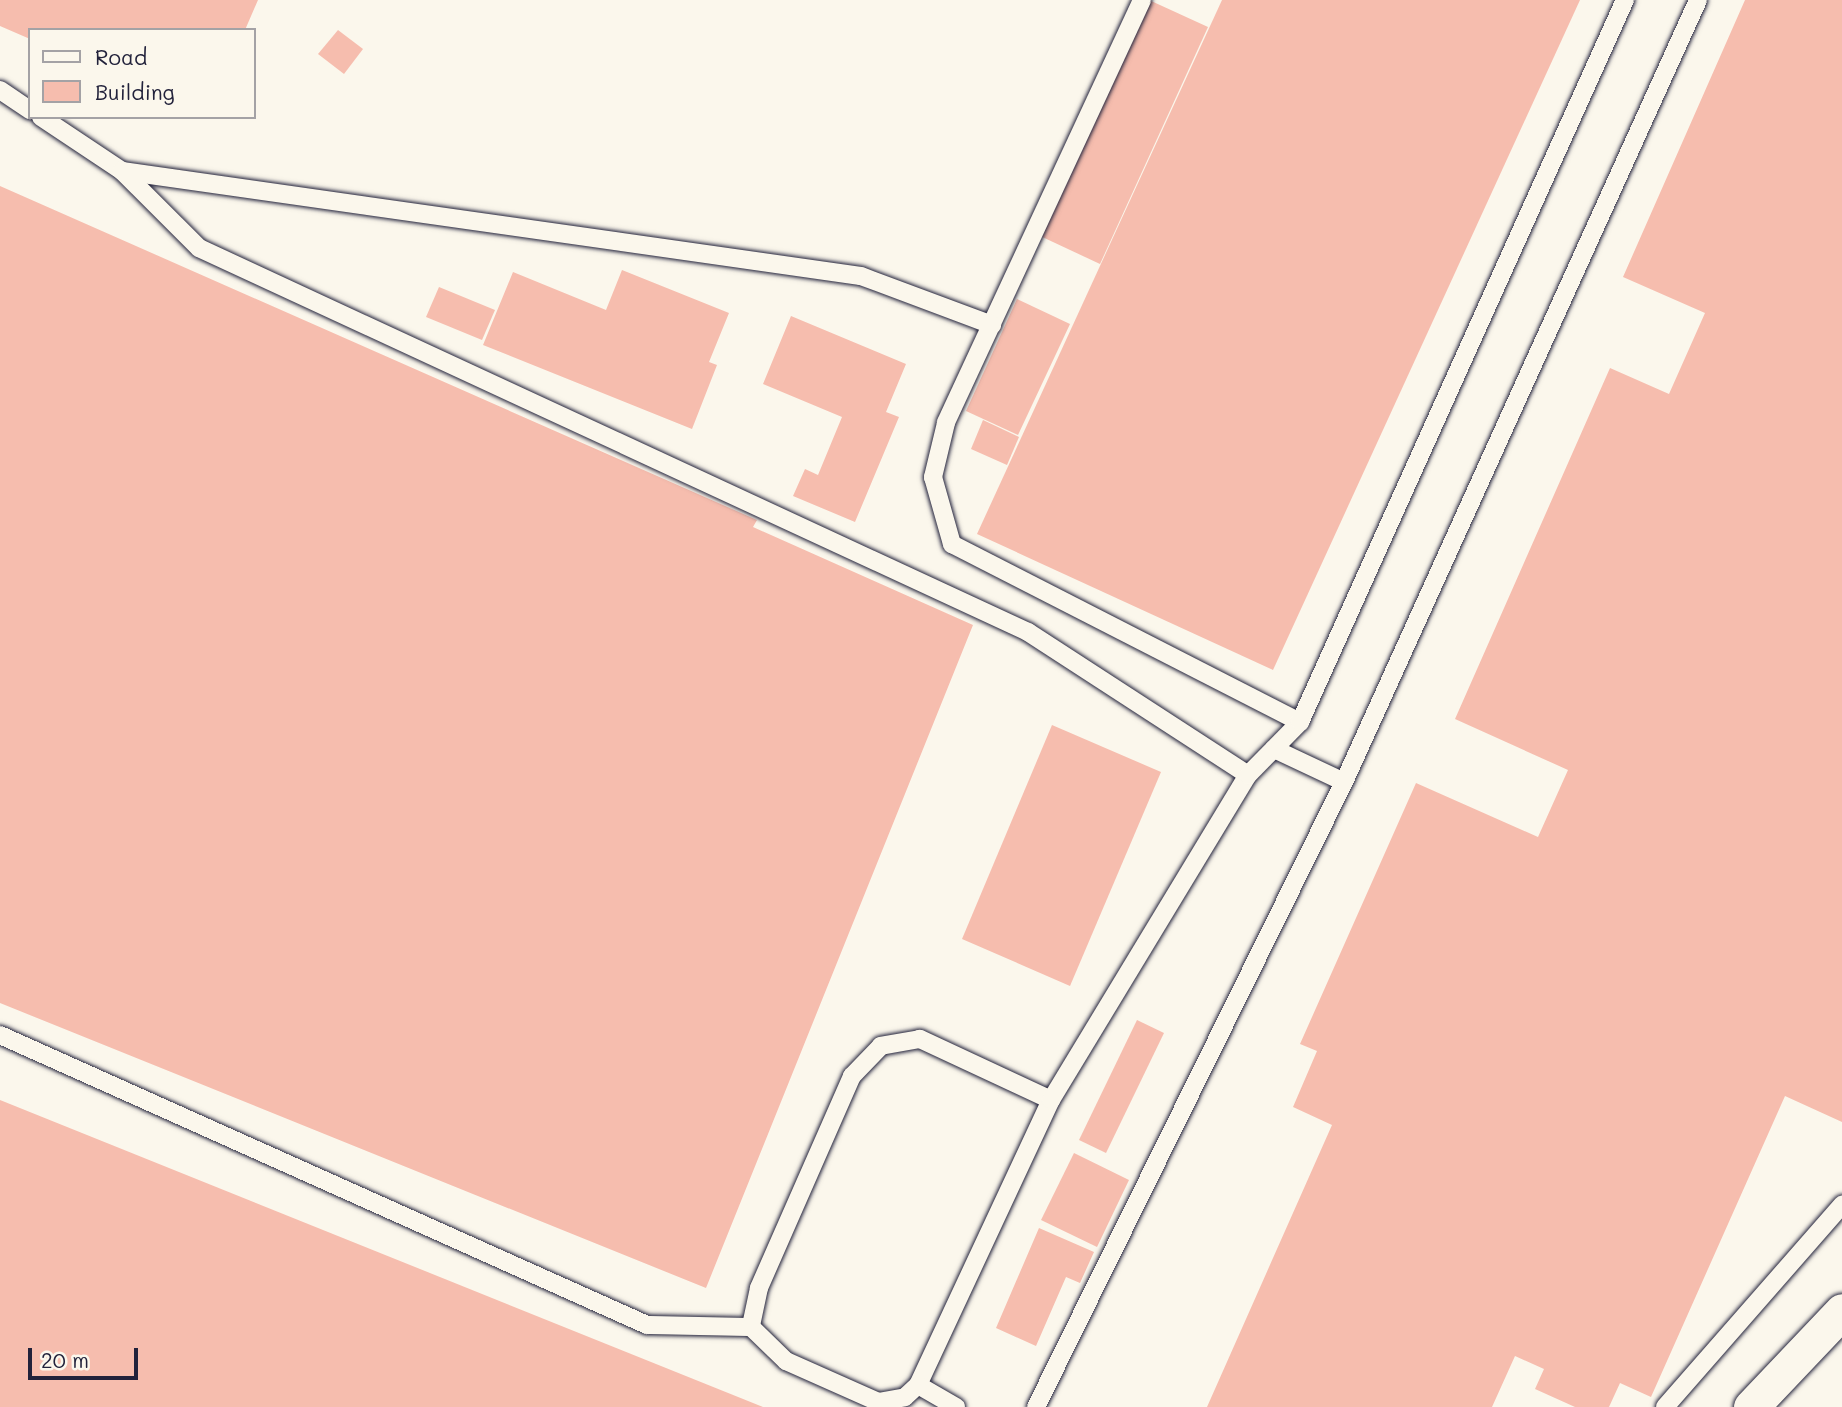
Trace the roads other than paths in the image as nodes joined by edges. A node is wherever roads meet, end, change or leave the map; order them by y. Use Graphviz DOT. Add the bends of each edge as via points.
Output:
graph roads {
  1 [pos="1142,0"];
  2 [pos="1625,0"];
  3 [pos="1698,0"];
  4 [pos="0,90"];
  5 [pos="28,109"];
  6 [pos="44,119"];
  7 [pos="122,171"];
  8 [pos="992,326"];
  9 [pos="1300,722"];
  10 [pos="1274,749"];
  11 [pos="1248,775"];
  12 [pos="1344,782"];
  13 [pos="0,1035"];
  14 [pos="1051,1100"];
  15 [pos="1842,1205"];
  16 [pos="1842,1311"];
  17 [pos="751,1327"];
  18 [pos="918,1385"];
  19 [pos="956,1407"];
  20 [pos="1036,1407"];
  21 [pos="1665,1407"];
  22 [pos="1751,1407"];
  1 -- 8 [label="lane"];
  2 -- 9 [label="lane"];
  3 -- 12 [label="lane"];
  4 -- 5 [label="lane"];
  6 -- 7 [label="lane"];
  7 -- 8 [label="lane" via="861,276"];
  7 -- 11 [label="lane" via="199,248 1028,632"];
  8 -- 9 [label="lane" via="946,423 933,477 952,544"];
  9 -- 10 [label="lane"];
  10 -- 11 [label="lane"];
  10 -- 12 [label="lane"];
  11 -- 14 [label="lane"];
  12 -- 20 [label="lane"];
  13 -- 17 [label="lane" via="647,1325"];
  14 -- 17 [label="lane" via="920,1039 881,1046 852,1076 759,1288"];
  14 -- 18 [label="lane"];
  15 -- 21 [label="lane"];
  16 -- 22 [label="street"];
  17 -- 18 [label="lane" via="786,1361 878,1402 905,1397"];
  18 -- 19 [label="lane"];
}
